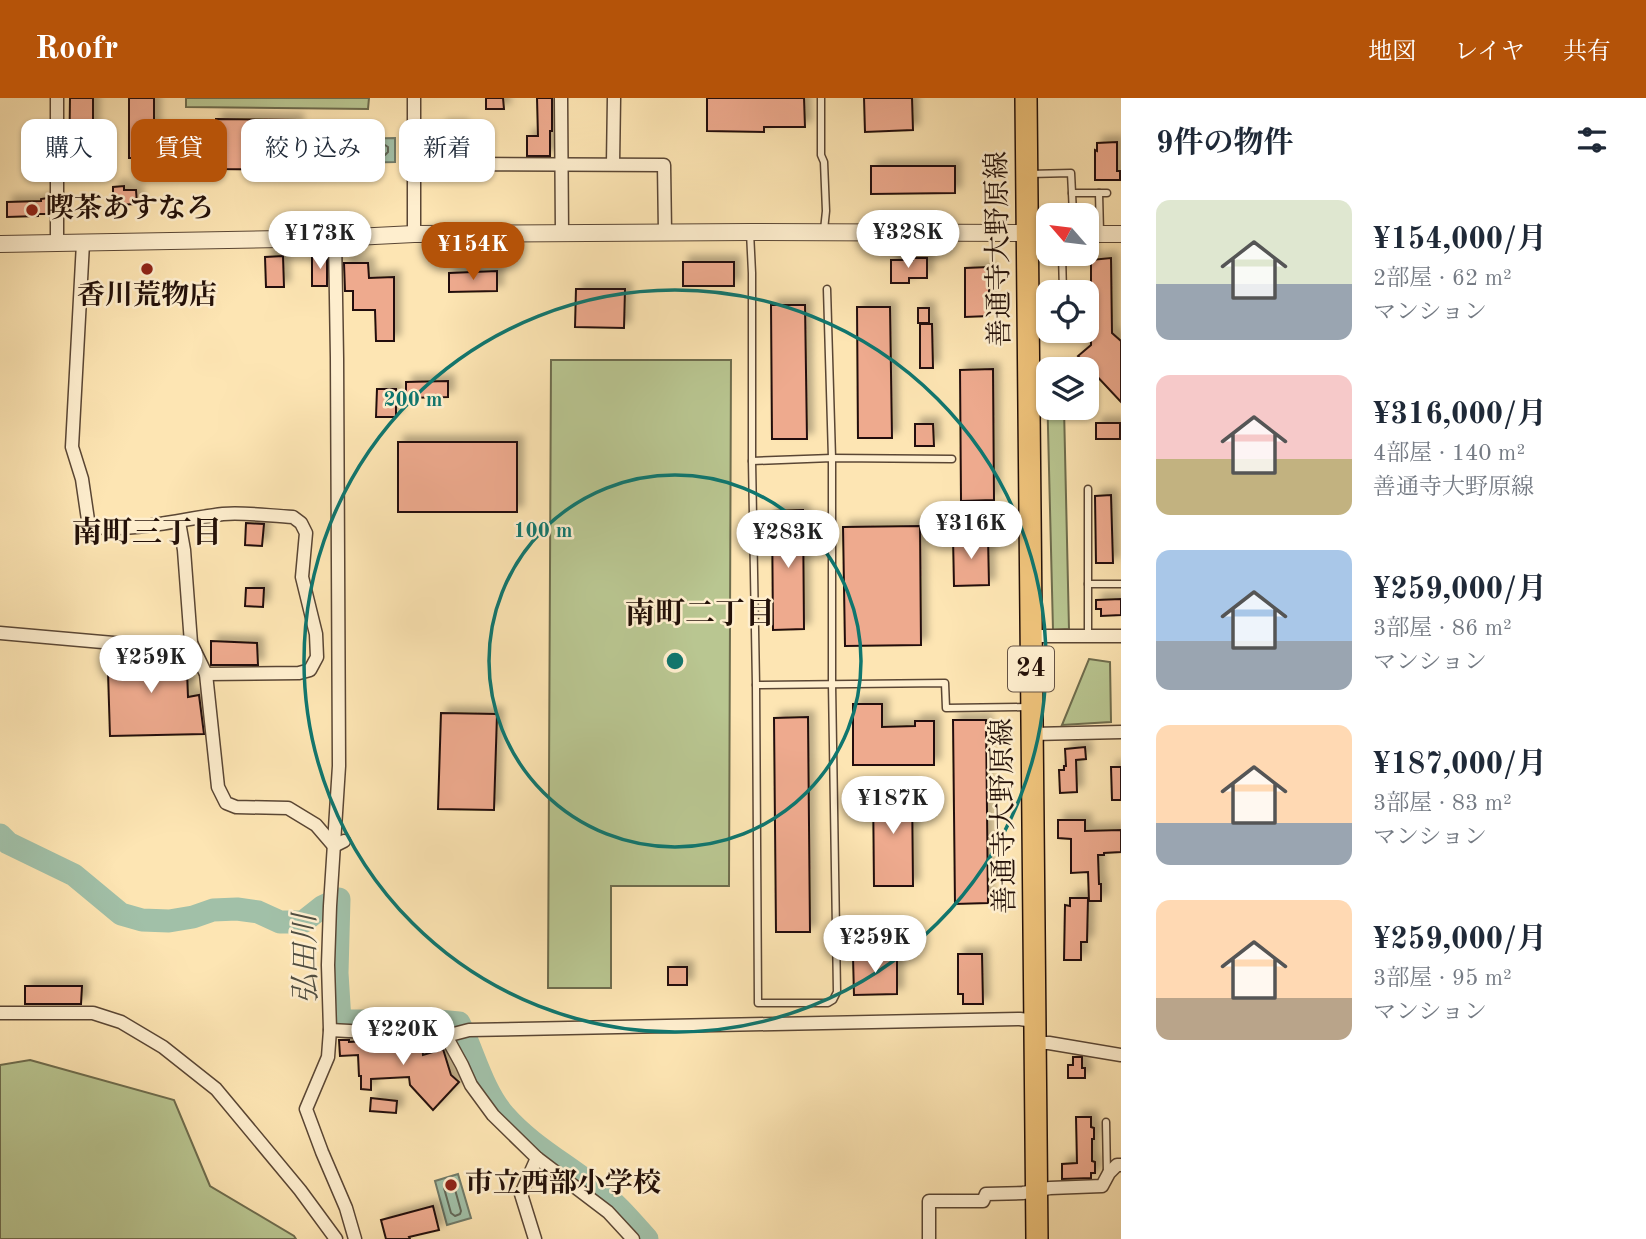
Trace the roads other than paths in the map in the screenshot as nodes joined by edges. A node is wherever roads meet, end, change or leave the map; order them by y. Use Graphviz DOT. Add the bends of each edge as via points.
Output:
graph roads {
  1 [pos="57,98"];
  2 [pos="414,98"];
  3 [pos="561,98"];
  4 [pos="614,98"];
  5 [pos="821,98"];
  6 [pos="1026,98"];
  7 [pos="414,119"];
  8 [pos="495,164"];
  9 [pos="562,164"];
  10 [pos="613,164"];
  11 [pos="1027,174"];
  12 [pos="414,182"];
  13 [pos="1072,193"];
  14 [pos="1099,193"];
  15 [pos="1107,194"];
  16 [pos="1072,203"];
  17 [pos="1098,203"];
  18 [pos="1036,222"];
  19 [pos="665,232"];
  20 [pos="750,232"];
  21 [pos="824,232"];
  22 [pos="562,233"];
  23 [pos="1036,233"];
  24 [pos="414,234"];
  25 [pos="1099,234"];
  26 [pos="1121,234"];
  27 [pos="335,238"];
  28 [pos="83,243"];
  29 [pos="0,244"];
  30 [pos="57,244"];
  31 [pos="1037,266"];
  32 [pos="827,289"];
  33 [pos="832,458"];
  34 [pos="952,459"];
  35 [pos="752,461"];
  36 [pos="1088,489"];
  37 [pos="179,522"];
  38 [pos="1088,584"];
  39 [pos="1121,584"];
  40 [pos="0,633"];
  41 [pos="1031,636"];
  42 [pos="1088,636"];
  43 [pos="1121,636"];
  44 [pos="191,643"];
  45 [pos="206,674"];
  46 [pos="832,684"];
  47 [pos="756,685"];
  48 [pos="1031,707"];
  49 [pos="1121,732"];
  50 [pos="1033,734"];
  51 [pos="339,843"];
  52 [pos="0,1013"];
  53 [pos="1034,1021"];
  54 [pos="330,1030"];
  55 [pos="449,1035"];
  56 [pos="1035,1043"];
  57 [pos="1121,1055"];
  58 [pos="1106,1122"];
  59 [pos="537,1158"];
  60 [pos="1121,1165"];
  61 [pos="1108,1176"];
  62 [pos="1037,1190"];
  63 [pos="336,1239"];
  64 [pos="355,1239"];
  65 [pos="535,1239"];
  66 [pos="633,1239"];
  67 [pos="929,1239"];
  68 [pos="1037,1239"];
  1 -- 30 [label="street"];
  2 -- 7 [label="street"];
  3 -- 9 [label="street"];
  4 -- 10 [label="street"];
  5 -- 21 [label="lane"];
  6 -- 11 [label="main road, 善通寺大野原線 / 24"];
  8 -- 9 [label="street"];
  9 -- 10 [label="street"];
  9 -- 22 [label="street"];
  10 -- 19 [label="street" via="664,165"];
  11 -- 13 [label="lane" via="1071,173"];
  11 -- 18 [label="main road, 善通寺大野原線 / 24"];
  12 -- 24 [label="street"];
  13 -- 14 [label="lane"];
  13 -- 16 [label="lane"];
  14 -- 15 [label="lane"];
  14 -- 17 [label="lane"];
  19 -- 20 [label="street"];
  19 -- 22 [label="street"];
  20 -- 21 [label="street"];
  20 -- 35 [label="lane"];
  21 -- 23 [label="street"];
  22 -- 24 [label="street"];
  24 -- 27 [label="street"];
  25 -- 26 [label="street"];
  27 -- 28 [label="street"];
  27 -- 51 [label="street"];
  28 -- 30 [label="street"];
  28 -- 37 [label="street" via="72,443 88,520 94,527 108,529"];
  29 -- 30 [label="street"];
  31 -- 41 [label="main road, 善通寺大野原線 / 24"];
  32 -- 33 [label="lane"];
  33 -- 34 [label="lane"];
  33 -- 35 [label="lane"];
  33 -- 46 [label="lane"];
  35 -- 47 [label="lane"];
  36 -- 38 [label="lane"];
  37 -- 44 [label="street"];
  37 -- 45 [label="street" via="225,514 293,517 306,533 302,577 317,657 310,670"];
  38 -- 39 [label="lane"];
  38 -- 42 [label="lane"];
  40 -- 44 [label="street"];
  41 -- 42 [label="street"];
  41 -- 48 [label="main road, 善通寺大野原線 / 24"];
  42 -- 43 [label="street"];
  44 -- 45 [label="street"];
  45 -- 51 [label="street" via="219,787 226,803 288,808"];
  46 -- 47 [label="lane"];
  46 -- 47 [label="lane" via="837,992 828,1003 758,1003"];
  46 -- 48 [label="lane" via="945,683 946,708"];
  48 -- 50 [label="main road, 善通寺大野原線 / 24"];
  49 -- 50 [label="street"];
  50 -- 53 [label="main road, 善通寺大野原線 / 24"];
  51 -- 54 [label="street" via="328,965"];
  52 -- 63 [label="street" via="93,1013 121,1022 163,1047 216,1089"];
  53 -- 55 [label="street" via="469,1030"];
  53 -- 56 [label="main road, 善通寺大野原線 / 24"];
  54 -- 55 [label="street"];
  54 -- 64 [label="street" via="328,1057 306,1109"];
  55 -- 59 [label="street" via="471,1085 493,1115"];
  56 -- 57 [label="street"];
  56 -- 62 [label="main road, 善通寺大野原線 / 24"];
  58 -- 61 [label="lane"];
  59 -- 65 [label="street" via="521,1194"];
  59 -- 66 [label="street" via="608,1212"];
  60 -- 61 [label="street"];
  61 -- 62 [label="street" via="1102,1186"];
  62 -- 67 [label="street" via="986,1194 983,1201 929,1202"];
  62 -- 68 [label="main road, 善通寺大野原線 / 24"];
}
